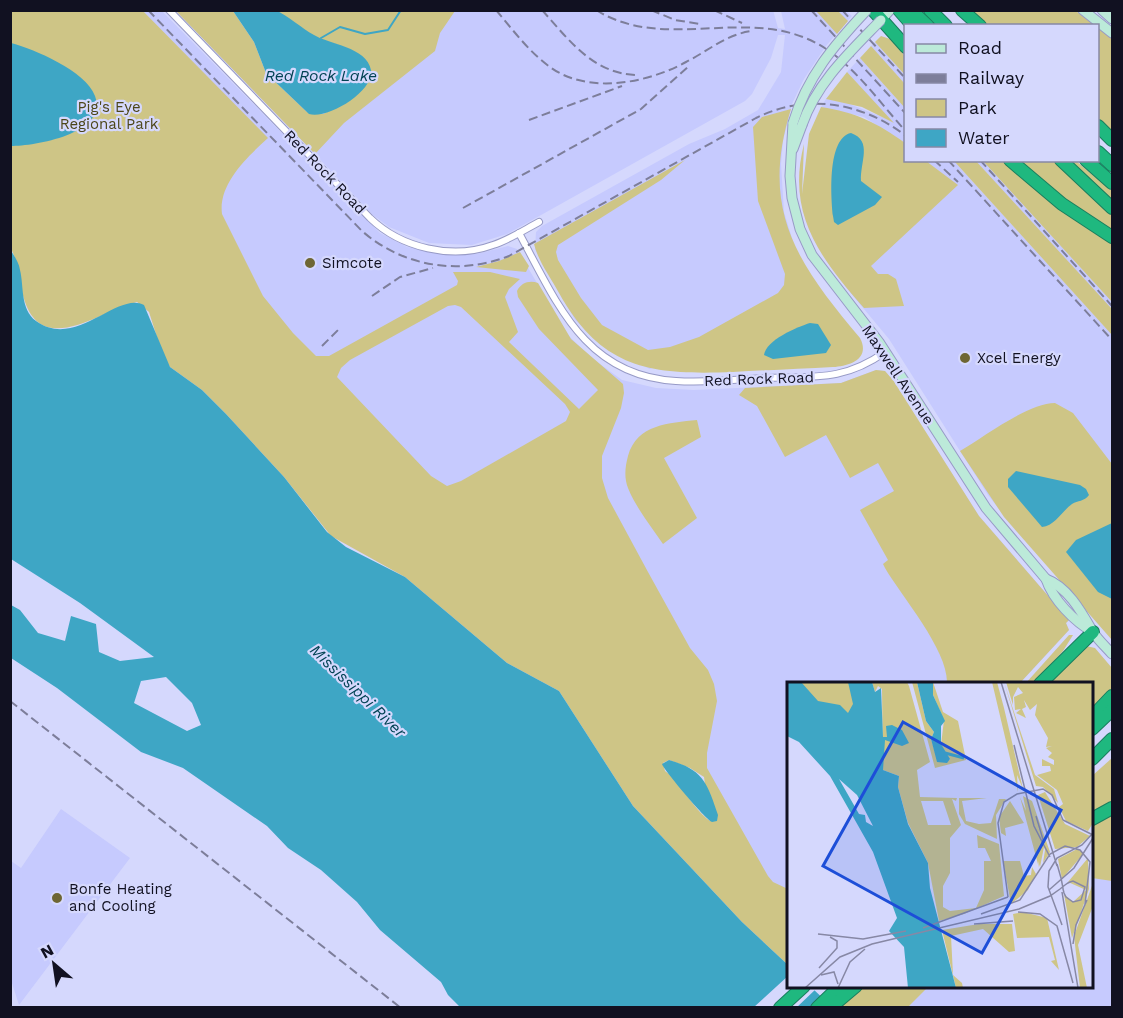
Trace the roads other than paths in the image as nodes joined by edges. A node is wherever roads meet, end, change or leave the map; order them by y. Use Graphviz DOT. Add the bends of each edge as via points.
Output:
graph roads {
  1 [pos="169,10"];
  2 [pos="867,10"];
  3 [pos="899,10"];
  4 [pos="911,10"];
  5 [pos="930,10"];
  6 [pos="962,10"];
  7 [pos="968,10"];
  8 [pos="1083,10"];
  9 [pos="1102,10"];
  10 [pos="883,17"];
  11 [pos="1113,19"];
  12 [pos="911,24"];
  13 [pos="926,24"];
  14 [pos="944,24"];
  15 [pos="979,24"];
  16 [pos="979,24"];
  17 [pos="1113,33"];
  18 [pos="904,44"];
  19 [pos="797,124"];
  20 [pos="1099,127"];
  21 [pos="1113,140"];
  22 [pos="1099,153"];
  23 [pos="1012,162"];
  24 [pos="1063,162"];
  25 [pos="1088,162"];
  26 [pos="1113,165"];
  27 [pos="1113,183"];
  28 [pos="1113,208"];
  29 [pos="539,222"];
  30 [pos="519,233"];
  31 [pos="1113,237"];
  32 [pos="885,352"];
  33 [pos="1093,632"];
  34 [pos="1113,654"];
  35 [pos="1042,682"];
  36 [pos="1113,696"];
  37 [pos="1113,711"];
  38 [pos="1093,716"];
  39 [pos="1093,728"];
  40 [pos="1113,739"];
  41 [pos="1113,747"];
  42 [pos="1093,757"];
  43 [pos="1093,757"];
  44 [pos="1113,808"];
  45 [pos="1093,818"];
  46 [pos="791,988"];
  47 [pos="803,988"];
  48 [pos="839,988"];
  49 [pos="855,988"];
  50 [pos="772,1008"];
  51 [pos="780,1008"];
  52 [pos="817,1008"];
  53 [pos="830,1008"];
  1 -- 30 [label="street, Red Rock Road" via="386,231 409,243 451,251 488,247"];
  2 -- 19 [label="main road, Maxwell Avenue, bridge" via="819,65 805,89"];
  3 -- 12 [label="highway"];
  4 -- 13 [label="highway"];
  5 -- 14 [label="highway"];
  6 -- 15 [label="highway"];
  7 -- 16 [label="highway"];
  8 -- 17 [label="main road"];
  9 -- 11 [label="main road"];
  10 -- 18 [label="highway"];
  10 -- 19 [label="main road, Maxwell Avenue, bridge" via="826,79"];
  19 -- 32 [label="main road, Maxwell Avenue" via="790,176 793,206 807,246 820,270"];
  20 -- 21 [label="highway"];
  22 -- 26 [label="highway"];
  23 -- 31 [label="highway" via="1062,204"];
  24 -- 28 [label="highway"];
  25 -- 27 [label="highway"];
  29 -- 30 [label="street, Red Rock Road"];
  30 -- 32 [label="street, Red Rock Road" via="572,328 601,354 637,375 684,381 838,375 859,369"];
  32 -- 33 [label="main road, Maxwell Avenue" via="986,508 1046,579 1049,589 1081,625"];
  33 -- 34 [label="main road, Maxwell Avenue"];
  33 -- 35 [label="highway"];
  36 -- 38 [label="highway"];
  37 -- 39 [label="highway"];
  40 -- 42 [label="highway"];
  41 -- 43 [label="highway"];
  44 -- 45 [label="highway"];
  46 -- 50 [label="highway"];
  47 -- 51 [label="highway"];
  48 -- 52 [label="highway"];
  49 -- 53 [label="highway"];
}
